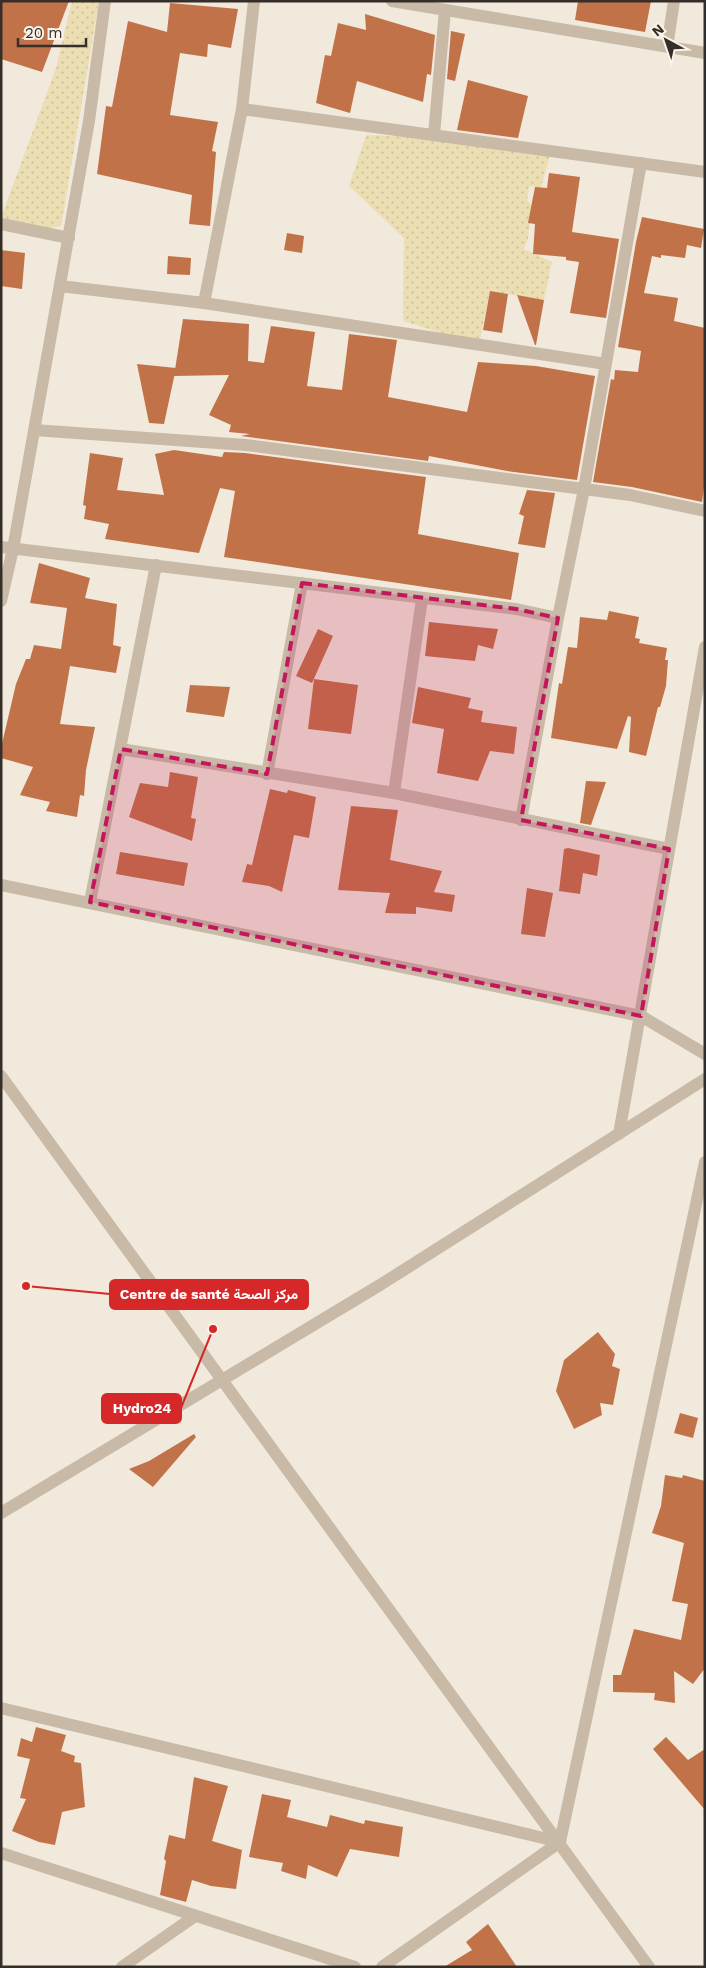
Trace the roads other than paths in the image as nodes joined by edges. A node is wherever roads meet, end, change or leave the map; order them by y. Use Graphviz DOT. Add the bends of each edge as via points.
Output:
graph roads {
  1 [pos="105,1"];
  2 [pos="254,1"];
  3 [pos="392,1"];
  4 [pos="674,1"];
  5 [pos="445,10"];
  6 [pos="667,47"];
  7 [pos="705,53"];
  8 [pos="242,109"];
  9 [pos="434,135"];
  10 [pos="641,163"];
  11 [pos="705,172"];
  12 [pos="1,224"];
  13 [pos="69,238"];
  14 [pos="60,286"];
  15 [pos="204,303"];
  16 [pos="606,364"];
  17 [pos="34,430"];
  18 [pos="584,489"];
  19 [pos="705,511"];
  20 [pos="7,548"];
  21 [pos="156,565"];
  22 [pos="302,583"];
  23 [pos="422,599"];
  24 [pos="1,601"];
  25 [pos="558,618"];
  26 [pos="705,647"];
  27 [pos="121,749"];
  28 [pos="267,774"];
  29 [pos="394,793"];
  30 [pos="521,820"];
  31 [pos="669,849"];
  32 [pos="1,885"];
  33 [pos="90,902"];
  34 [pos="641,1016"];
  35 [pos="705,1054"];
  36 [pos="1,1076"];
  37 [pos="705,1079"];
  38 [pos="619,1134"];
  39 [pos="705,1162"];
  40 [pos="223,1380"];
  41 [pos="1,1513"];
  42 [pos="1,1708"];
  43 [pos="560,1842"];
  44 [pos="1,1853"];
  45 [pos="195,1916"];
  46 [pos="644,1965"];
  47 [pos="122,1967"];
  48 [pos="355,1967"];
  49 [pos="382,1967"];
  1 -- 13 [label="street"];
  2 -- 8 [label="street"];
  3 -- 5 [label="street"];
  4 -- 6 [label="street"];
  5 -- 6 [label="street"];
  5 -- 9 [label="street"];
  6 -- 7 [label="street"];
  8 -- 9 [label="street"];
  8 -- 15 [label="street"];
  9 -- 10 [label="street"];
  10 -- 11 [label="street"];
  10 -- 16 [label="street"];
  12 -- 13 [label="street"];
  13 -- 14 [label="street"];
  14 -- 15 [label="street"];
  14 -- 17 [label="street"];
  15 -- 16 [label="street"];
  16 -- 18 [label="street"];
  17 -- 18 [label="street" via="246,444"];
  17 -- 20 [label="street"];
  18 -- 19 [label="street"];
  18 -- 25 [label="street"];
  20 -- 21 [label="street"];
  20 -- 24 [label="street"];
  21 -- 22 [label="street"];
  21 -- 27 [label="street"];
  22 -- 23 [label="street"];
  22 -- 28 [label="street"];
  23 -- 25 [label="street" via="516,609"];
  23 -- 29 [label="street"];
  25 -- 30 [label="street"];
  26 -- 31 [label="street"];
  27 -- 28 [label="street"];
  27 -- 33 [label="street"];
  28 -- 29 [label="street"];
  29 -- 30 [label="street"];
  30 -- 31 [label="street"];
  31 -- 34 [label="street"];
  32 -- 33 [label="street"];
  33 -- 34 [label="street"];
  34 -- 35 [label="street"];
  34 -- 38 [label="street"];
  36 -- 40 [label="street"];
  37 -- 38 [label="street"];
  38 -- 40 [label="street"];
  39 -- 43 [label="street"];
  40 -- 41 [label="street"];
  40 -- 43 [label="street"];
  42 -- 43 [label="street"];
  43 -- 46 [label="street"];
  43 -- 49 [label="street"];
  44 -- 45 [label="street"];
  45 -- 47 [label="street"];
  45 -- 48 [label="street"];
}
